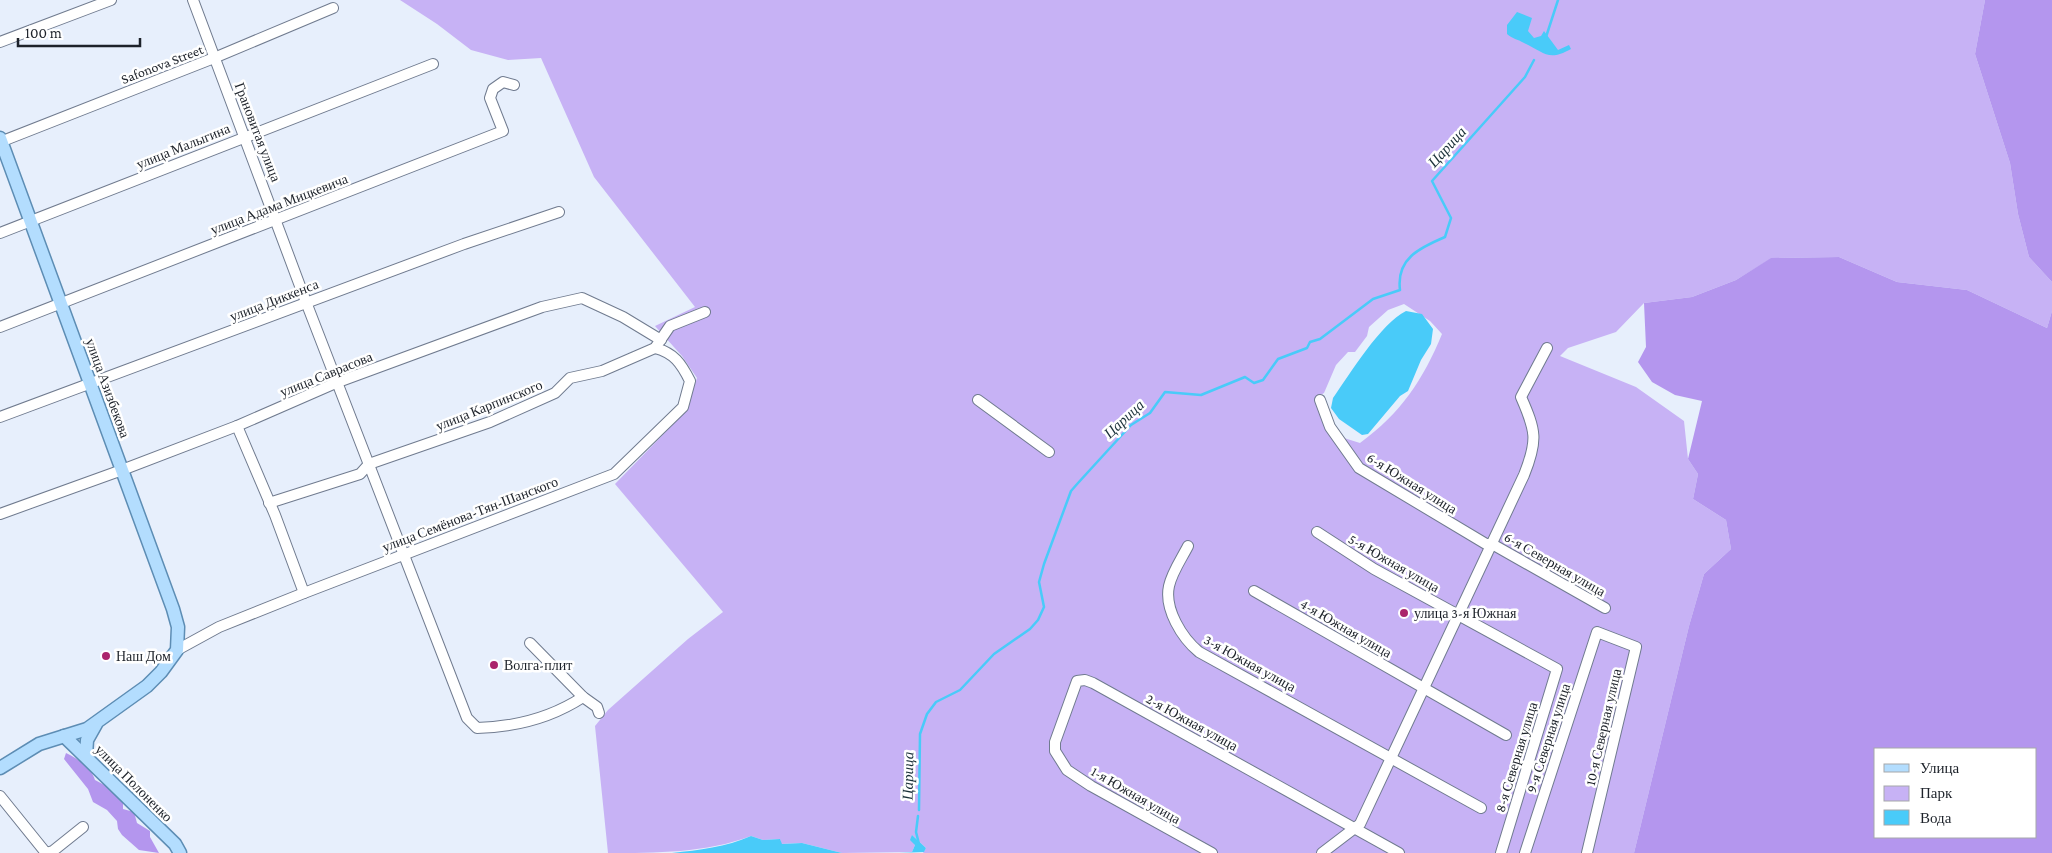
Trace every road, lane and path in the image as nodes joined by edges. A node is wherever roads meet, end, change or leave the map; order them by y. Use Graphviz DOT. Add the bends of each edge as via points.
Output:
graph roads {
  1 [pos="111,0"];
  2 [pos="193,0"];
  3 [pos="333,8"];
  4 [pos="0,42"];
  5 [pos="214,58"];
  6 [pos="433,64"];
  7 [pos="514,85"];
  8 [pos="246,136"];
  9 [pos="0,140"];
  10 [pos="559,212"];
  11 [pos="277,219"];
  12 [pos="31,222"];
  13 [pos="0,233"];
  14 [pos="306,302"];
  15 [pos="61,304"];
  16 [pos="705,312"];
  17 [pos="0,327"];
  18 [pos="658,344"];
  19 [pos="1546,348"];
  20 [pos="338,382"];
  21 [pos="90,384"];
  22 [pos="978,400"];
  23 [pos="1320,400"];
  24 [pos="0,417"];
  25 [pos="237,426"];
  26 [pos="1049,452"];
  27 [pos="369,464"];
  28 [pos="122,470"];
  29 [pos="269,503"];
  30 [pos="0,514"];
  31 [pos="1316,532"];
  32 [pos="1492,544"];
  33 [pos="1188,546"];
  34 [pos="404,554"];
  35 [pos="1254,591"];
  36 [pos="304,593"];
  37 [pos="1605,608"];
  38 [pos="1458,615"];
  39 [pos="1597,632"];
  40 [pos="530,643"];
  41 [pos="177,650"];
  42 [pos="1557,668"];
  43 [pos="1424,688"];
  44 [pos="583,697"];
  45 [pos="599,713"];
  46 [pos="96,724"];
  47 [pos="1506,735"];
  48 [pos="64,736"];
  49 [pos="1054,751"];
  50 [pos="86,756"];
  51 [pos="1392,758"];
  52 [pos="0,768"];
  53 [pos="0,796"];
  54 [pos="1481,808"];
  55 [pos="83,827"];
  56 [pos="1356,828"];
  57 [pos="46,853"];
  58 [pos="180,853"];
  59 [pos="1212,853"];
  60 [pos="1322,853"];
  61 [pos="1399,853"];
  62 [pos="1501,853"];
  63 [pos="1525,853"];
  64 [pos="1587,853"];
  1 -- 4 [label="street"];
  2 -- 5 [label="street, Грановитая улица"];
  3 -- 5 [label="street, Safonova Street"];
  5 -- 8 [label="street, Грановитая улица"];
  5 -- 9 [label="street, Safonova Street"];
  6 -- 8 [label="street, улица Малыгина"];
  7 -- 11 [label="street, улица Адама Мицкевича" via="503,82 493,89 490,98 503,131"];
  8 -- 11 [label="street, Грановитая улица"];
  8 -- 12 [label="street, улица Малыгина"];
  9 -- 12 [label="main road, улица Азизбекова"];
  10 -- 14 [label="street, улица Диккенса"];
  11 -- 14 [label="street, Грановитая улица"];
  11 -- 15 [label="street, улица Адама Мицкевича"];
  12 -- 13 [label="street, улица Малыгина"];
  12 -- 15 [label="main road, улица Азизбекова"];
  14 -- 20 [label="street, Грановитая улица"];
  14 -- 21 [label="street, улица Диккенса"];
  15 -- 17 [label="street, улица Адама Мицкевича"];
  15 -- 21 [label="main road, улица Азизбекова"];
  16 -- 18 [label="street, улица Карпинского" via="670,326"];
  18 -- 20 [label="street, улица Саврасова" via="623,317 582,298 542,307"];
  18 -- 27 [label="street, улица Карпинского" via="602,372 570,378 555,393 490,422"];
  18 -- 34 [label="street, улица Семёнова-Тян-Шанского" via="681,364 690,381 683,407 614,474"];
  19 -- 32 [label="street" via="1521,397 1531,419 1535,441 1530,460"];
  20 -- 25 [label="street, улица Саврасова"];
  20 -- 27 [label="street, Грановитая улица"];
  21 -- 24 [label="street, улица Диккенса"];
  21 -- 28 [label="main road, улица Азизбекова"];
  22 -- 26 [label="street"];
  23 -- 32 [label="street, 6-я Южная улица" via="1330,427 1359,468 1486,544"];
  25 -- 28 [label="street, улица Саврасова"];
  25 -- 29 [label="street"];
  27 -- 29 [label="street, улица Карпинского" via="360,474"];
  27 -- 34 [label="street, Грановитая улица"];
  28 -- 30 [label="street, улица Саврасова"];
  28 -- 41 [label="main road, улица Азизбекова" via="174,609 178,627"];
  29 -- 36 [label="street"];
  31 -- 38 [label="street, 5-я Южная улица" via="1374,569"];
  32 -- 37 [label="street, 6-я Северная улица"];
  32 -- 38 [label="street"];
  33 -- 51 [label="street, 3-я Южная улица" via="1169,585 1169,603 1186,641 1199,652"];
  34 -- 36 [label="street, улица Семёнова-Тян-Шанского"];
  34 -- 44 [label="street, Грановитая улица" via="467,718 477,728 540,718 565,709"];
  35 -- 43 [label="street, 4-я Южная улица"];
  36 -- 41 [label="street, улица Семёнова-Тян-Шанского" via="219,627"];
  38 -- 42 [label="street, 5-я Южная улица"];
  38 -- 43 [label="street"];
  39 -- 63 [label="street, 9-я Северная улица"];
  39 -- 64 [label="street, 10-я Северная улица" via="1636,647"];
  40 -- 44 [label="street"];
  41 -- 46 [label="main road" via="153,680"];
  42 -- 62 [label="street, 8-я Северная улица"];
  43 -- 47 [label="street, 4-я Южная улица"];
  43 -- 51 [label="street"];
  44 -- 45 [label="street" via="597,707"];
  46 -- 48 [label="main road"];
  46 -- 50 [label="main road" via="87,740"];
  48 -- 50 [label="main road, улица Полоненко"];
  48 -- 52 [label="main road" via="39,744"];
  49 -- 56 [label="street, 2-я Южная улица" via="1077,681 1085,680"];
  49 -- 59 [label="street, 1-я Южная улица" via="1067,770 1091,786"];
  50 -- 58 [label="main road, улица Полоненко" via="175,844"];
  51 -- 54 [label="street, 3-я Южная улица"];
  51 -- 56 [label="street"];
  53 -- 57 [label="street"];
  55 -- 57 [label="street"];
  56 -- 60 [label="street"];
  56 -- 61 [label="street"];
}
